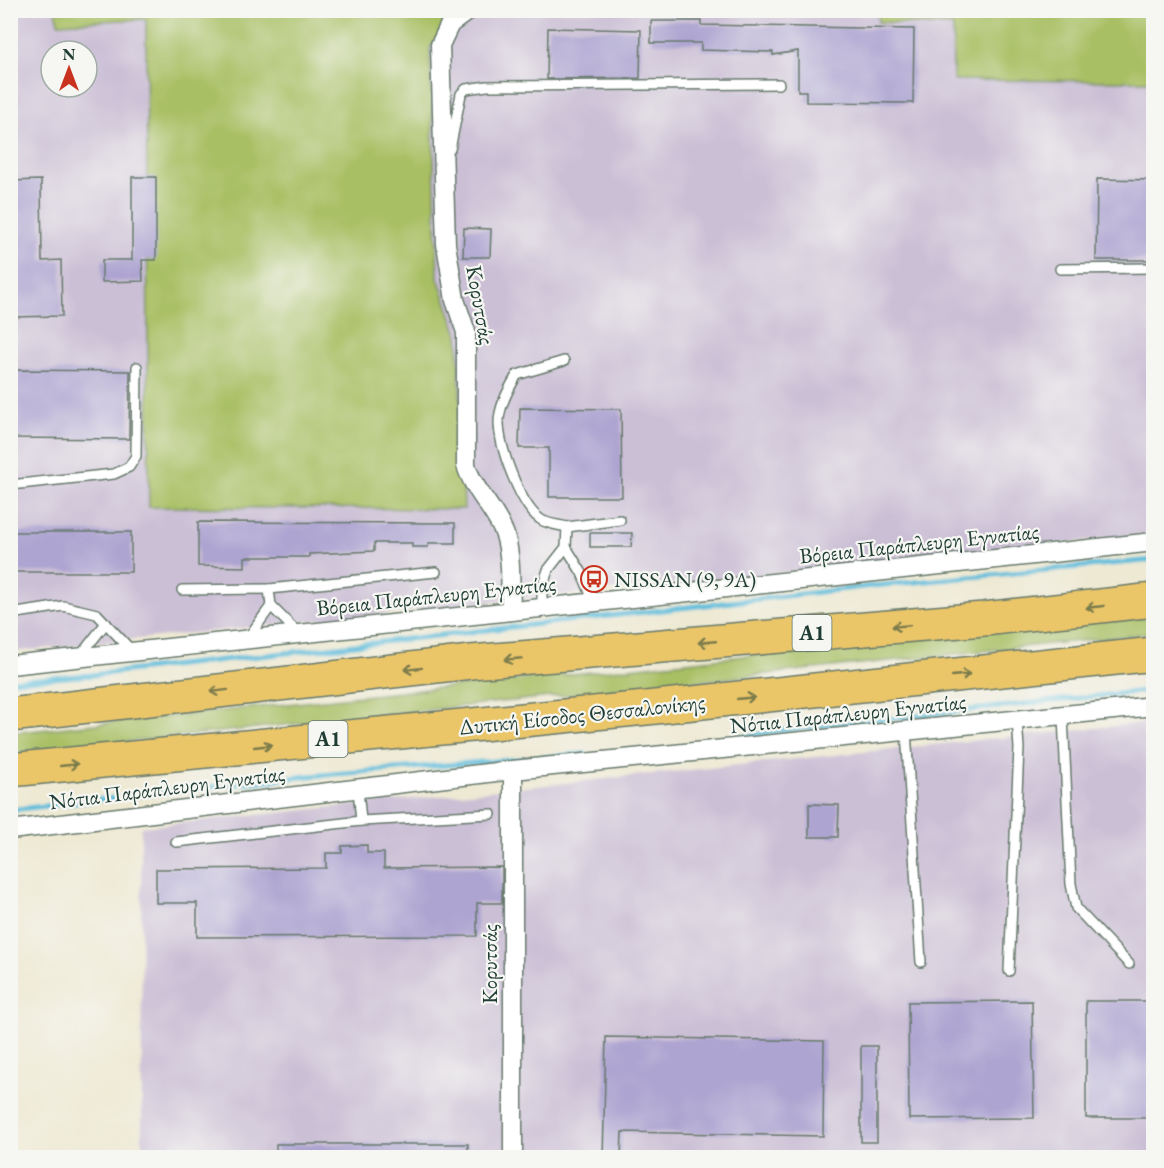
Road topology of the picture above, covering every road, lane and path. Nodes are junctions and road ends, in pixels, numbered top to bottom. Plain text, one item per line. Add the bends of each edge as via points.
1 (469, 10) edge
2 (779, 84) dead end
3 (445, 172) junction
4 (1154, 268) edge
5 (1060, 269) dead end
6 (564, 361) dead end
7 (136, 367) dead end
8 (10, 485) edge
9 (620, 520) dead end
10 (567, 527) junction
11 (1154, 542) edge
12 (566, 547) junction
13 (436, 573) dead end
14 (269, 589) junction
15 (182, 590) dead end
16 (1154, 600) edge
17 (594, 602) junction
18 (271, 606) junction
19 (542, 608) junction
20 (511, 611) junction
21 (10, 614) edge
22 (106, 623) junction
23 (299, 634) junction
24 (247, 640) junction
25 (133, 652) junction
26 (1154, 654) edge
27 (79, 658) junction
28 (10, 665) edge
29 (1154, 706) edge
30 (10, 715) edge
31 (1064, 716) junction
32 (1017, 720) junction
33 (906, 731) junction
34 (10, 770) edge
35 (513, 770) junction
36 (358, 789) junction
37 (490, 814) dead end
38 (361, 821) junction
39 (10, 830) edge
40 (176, 842) dead end
41 (921, 962) dead end
42 (1129, 964) dead end
43 (1009, 971) dead end
44 (513, 1158) edge

1 - 3 street, Κορυτσάς via 450,24 440,45
2 - 3 lane via 466,89 459,102
3 - 20 street, Κορυτσάς via 446,244 455,300 466,332 466,465 505,537
4 - 5 lane
6 - 10 lane via 517,375 506,392 499,421 503,450 528,507 542,521
7 - 8 lane via 136,456 129,467 114,474
9 - 10 lane
10 - 12 lane
11 - 17 street, Βόρεια Παράπλευρη Εγνατίας
12 - 17 lane
12 - 19 lane via 548,570 542,588
13 - 14 lane
14 - 15 lane
14 - 18 lane
16 -> 30 highway, Α1 via 984,619 471,662
17 - 19 street, Βόρεια Παράπλευρη Εγνατίας
18 - 23 lane
18 - 24 lane
19 - 20 street, Βόρεια Παράπλευρη Εγνατίας
20 - 23 street, Βόρεια Παράπλευρη Εγνατίας
21 - 22 lane via 63,606 97,614
22 - 25 lane
22 - 27 lane
23 - 24 street, Βόρεια Παράπλευρη Εγνατίας
24 - 25 street, Βόρεια Παράπλευρη Εγνατίας
25 - 27 street, Βόρεια Παράπλευρη Εγνατίας
34 -> 26 highway, Δυτική Είσοδος Θεσσαλονίκης / Α1 via 634,710
27 - 28 street, Βόρεια Παράπλευρη Εγνατίας
29 - 31 street, Νότια Παράπλευρη Εγνατίας
31 - 32 street, Νότια Παράπλευρη Εγνατίας
31 - 42 lane via 1071,884 1076,908
32 - 33 street, Νότια Παράπλευρη Εγνατίας
32 - 43 lane via 1020,748
33 - 35 street, Νότια Παράπλευρη Εγνατίας
33 - 41 lane
35 - 36 street, Νότια Παράπλευρη Εγνατίας
35 - 44 street, Κορυτσάς
36 - 38 lane
36 - 39 street, Νότια Παράπλευρη Εγνατίας
37 - 38 lane
38 - 40 lane

